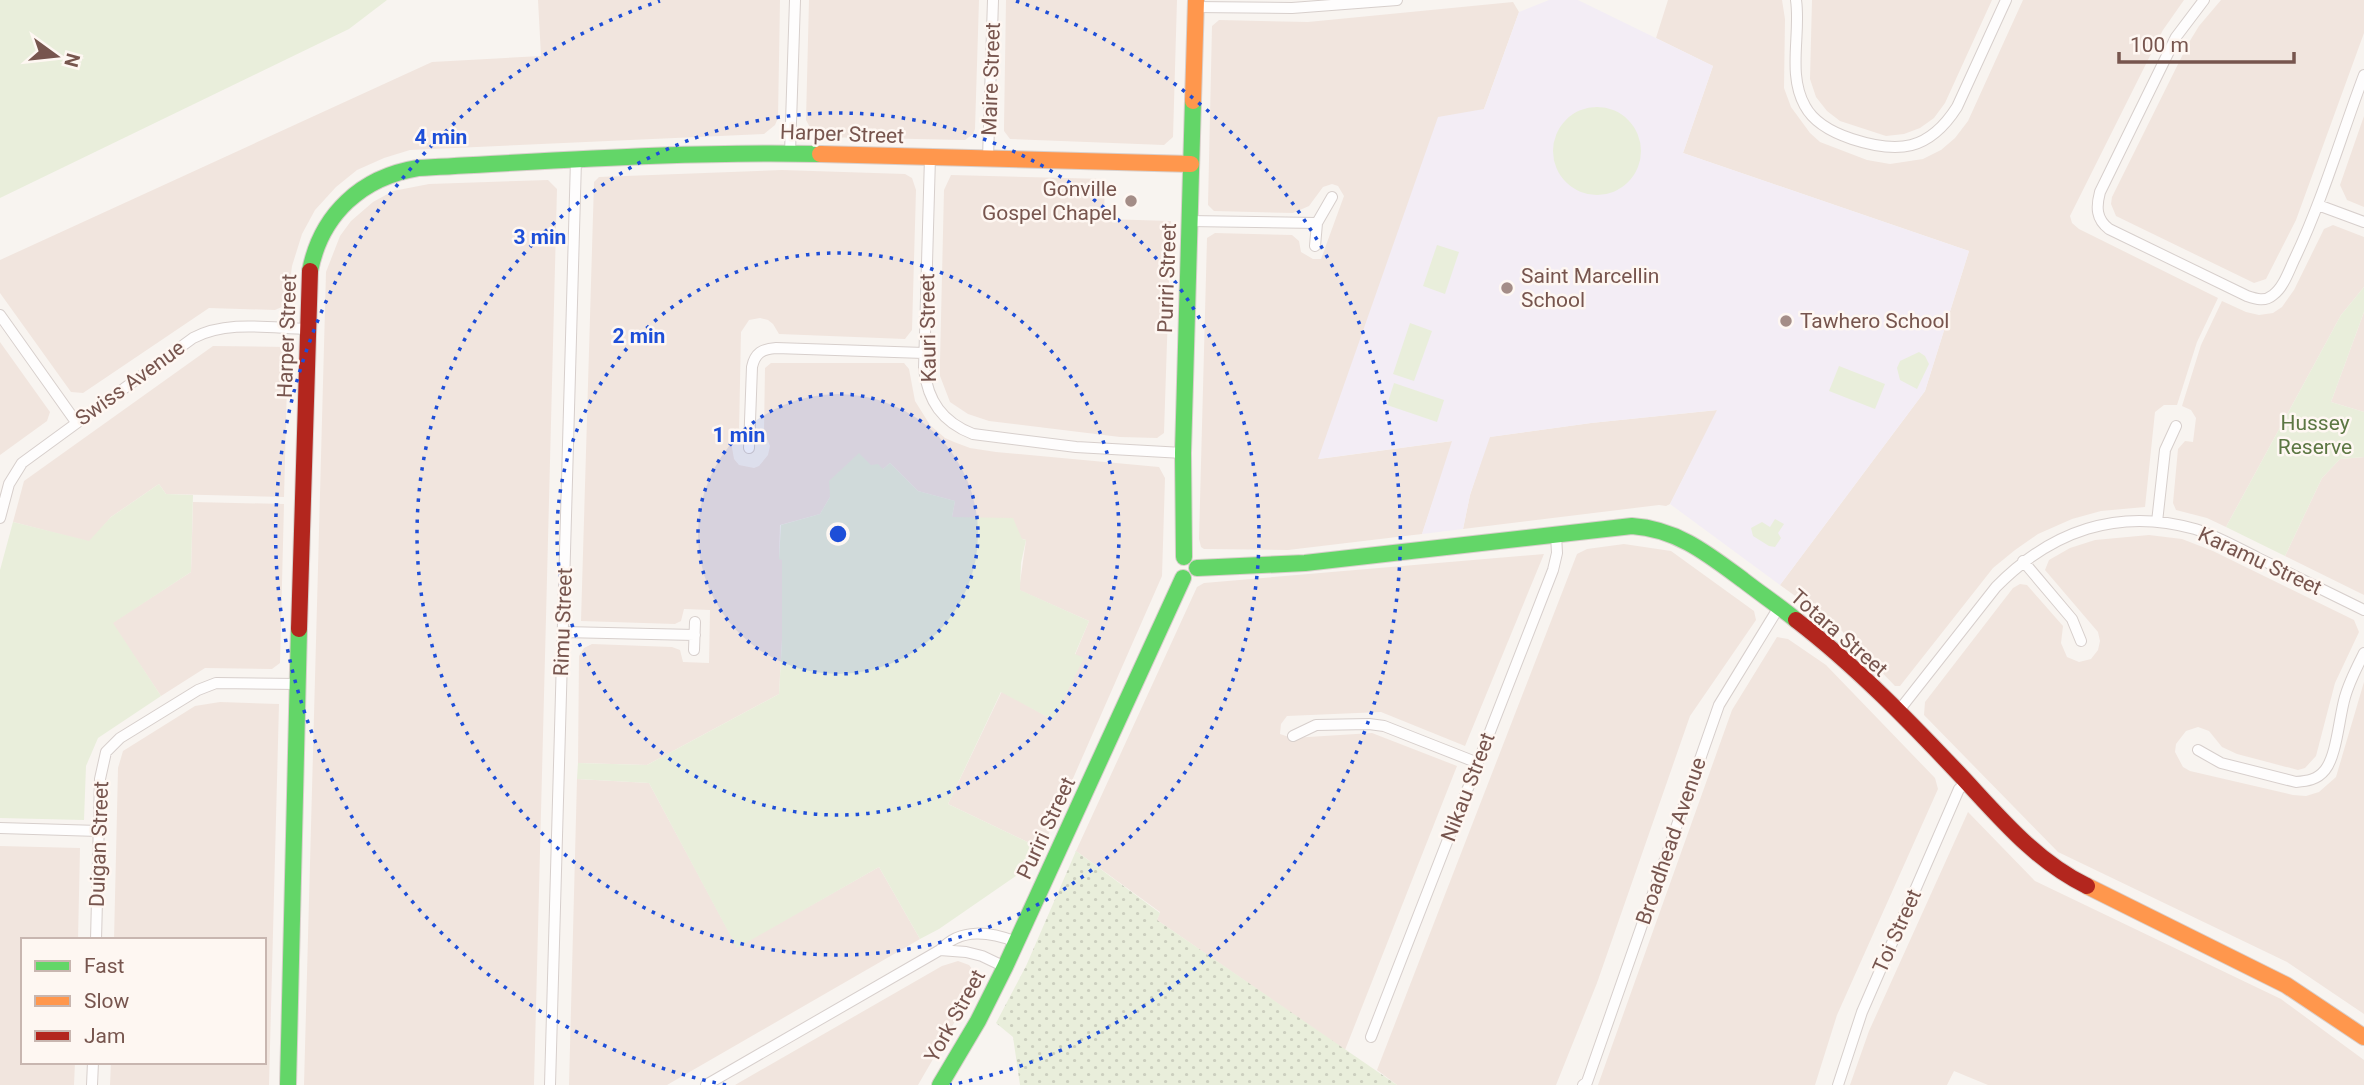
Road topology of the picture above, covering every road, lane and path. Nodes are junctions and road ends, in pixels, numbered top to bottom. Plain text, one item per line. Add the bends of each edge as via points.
1 (795, 0) edge
2 (993, 0) edge
3 (1398, 0) edge
4 (1796, 0) edge
5 (2006, 0) edge
6 (2204, 0) edge
7 (1196, 3) edge
8 (2364, 75) edge
9 (790, 153) junction
10 (930, 158) junction
11 (988, 158) junction
12 (576, 160) junction
13 (1191, 164) junction
14 (1332, 197) dead end
15 (2318, 205) junction
16 (1189, 221) junction
17 (2364, 222) edge
18 (1317, 223) junction
19 (1315, 246) dead end
20 (0, 315) edge
21 (306, 329) junction
22 (924, 353) junction
23 (76, 422) junction
24 (2176, 426) dead end
25 (749, 448) dead end
26 (1183, 453) junction
27 (0, 518) edge
28 (2157, 522) junction
29 (1556, 535) junction
30 (1184, 557) junction
31 (2023, 561) junction
32 (1197, 568) junction
33 (1183, 578) junction
34 (1779, 607) junction
35 (2364, 610) edge
36 (695, 622) dead end
37 (563, 632) junction
38 (695, 635) junction
39 (2081, 641) dead end
40 (694, 650) dead end
41 (2364, 653) edge
42 (298, 684) junction
43 (1897, 713) junction
44 (1293, 736) dead end
45 (2198, 750) dead end
46 (1478, 763) junction
47 (1966, 782) junction
48 (0, 828) edge
49 (99, 831) junction
50 (96, 938) edge
51 (1017, 942) junction
52 (940, 950) junction
53 (1005, 967) junction
54 (2364, 1037) edge
55 (1371, 1038) dead end
56 (93, 1064) edge
57 (92, 1085) edge
58 (288, 1085) edge
59 (550, 1085) edge
60 (706, 1085) edge
61 (940, 1085) edge
62 (1583, 1085) edge
63 (1838, 1085) edge

1 - 9 street
2 - 11 street, Maire Street
3 - 7 street via 1292,8
4 - 5 street via 1796,75 1804,105 1819,123 1837,134 1895,149 1916,145 1947,122
6 - 15 street via 2176,37 2100,192 2099,217 2109,229 2258,299 2273,296 2279,288
7 - 13 street, Puriri Street
8 - 15 street
9 - 10 street, Harper Street
9 - 12 street, Harper Street
10 - 11 street, Harper Street
10 - 22 street, Kauri Street
11 - 13 street, Harper Street
12 - 21 street, Harper Street via 400,171 371,183 342,205 321,234 310,265
12 - 37 street, Rimu Street
13 - 16 street, Puriri Street
14 - 18 street
15 - 17 street
16 - 18 street
16 - 26 street, Puriri Street
18 - 19 street
20 - 23 street
21 - 23 street, Swiss Avenue via 206,331
21 - 42 street, Harper Street
22 - 25 street via 762,350 753,359
22 - 26 street, Kauri Street via 930,398 947,421 966,431 1076,447
23 - 27 street, Swiss Avenue via 22,463 9,484
24 - 28 street via 2165,450
26 - 30 street, Puriri Street
28 - 31 street, Karamu Street via 2113,523 2074,533
28 - 35 street, Karamu Street via 2218,538
29 - 32 street, Totara Street via 1305,563
29 - 34 street, Totara Street via 1632,526 1665,529 1698,546
29 - 46 street, Nikau Street via 1553,570
30 - 32 street via 1193,559
30 - 33 street via 1176,567
31 - 39 street via 2072,620
31 - 43 street, Karamu Street via 1996,587
32 - 33 street via 1193,576
33 - 51 street, Puriri Street
34 - 43 street, Totara Street via 1840,656
34 - 62 street, Broadhead Avenue via 1719,705
36 - 38 street
37 - 38 street
37 - 59 street, Rimu Street
38 - 40 street
41 - 45 street via 2345,697 2331,757 2318,777 2296,782 2221,763
42 - 49 street, Duigan Street via 216,683 120,738 103,761
42 - 58 street, Harper Street
43 - 47 street, Totara Street
44 - 46 street via 1316,725 1384,726
46 - 55 street, Nikau Street
47 - 54 street, Totara Street via 2026,844 2065,876 2286,985
47 - 63 street, Toi Street via 1862,1012
48 - 49 street
49 - 50 street, Duigan Street
51 - 52 street via 992,934 965,934
51 - 53 street, Puriri Street
52 - 53 street via 982,956
52 - 60 street
53 - 61 street, York Street
56 - 57 street

